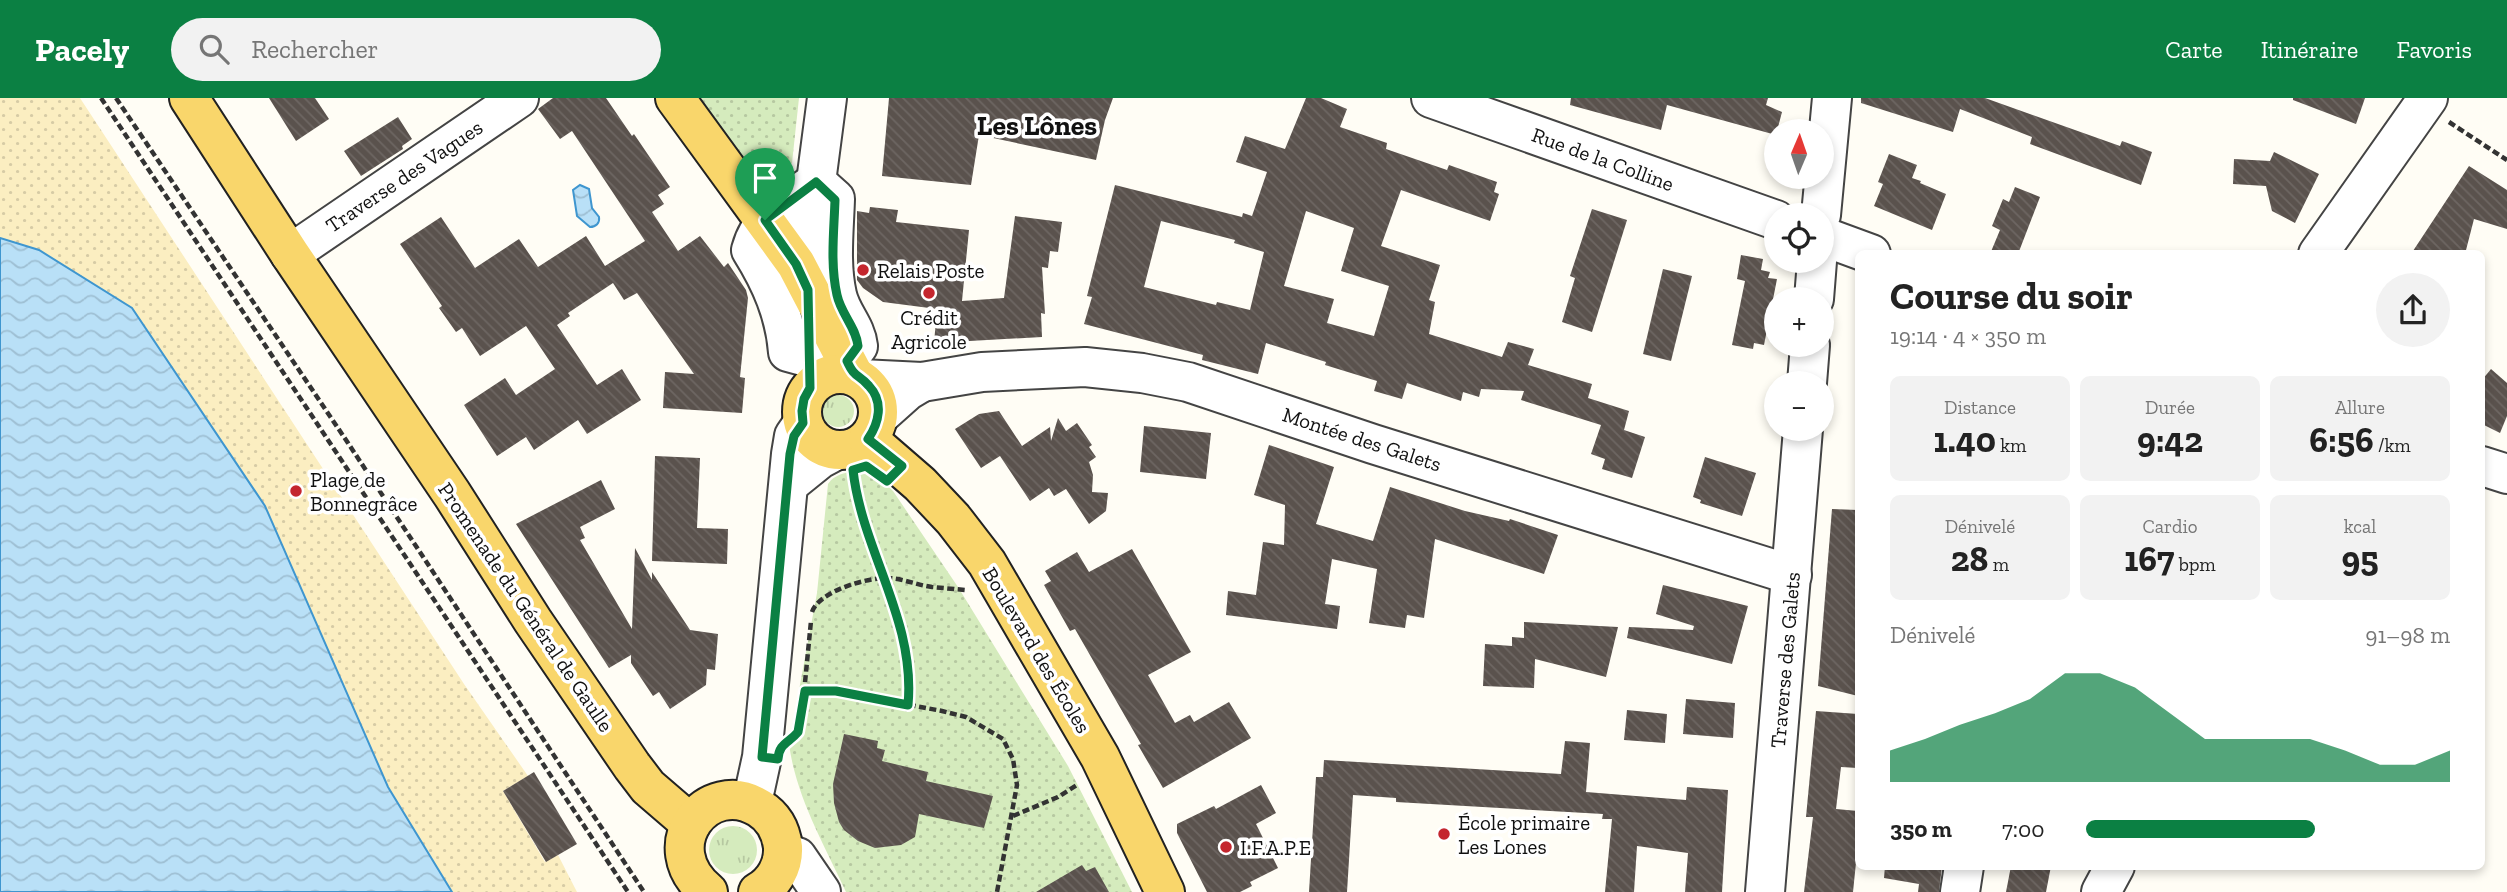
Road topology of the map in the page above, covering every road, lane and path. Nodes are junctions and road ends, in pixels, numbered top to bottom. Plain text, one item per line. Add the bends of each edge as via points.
1 (101, 98) edge
2 (116, 98) edge
3 (190, 98) edge
4 (519, 98) edge
5 (675, 98) edge
6 (827, 98) edge
7 (1431, 98) edge
8 (1832, 98) edge
9 (2426, 102) edge
10 (2507, 160) edge
11 (816, 182) junction
12 (1822, 203) edge
13 (1764, 216) edge
14 (765, 220) junction
15 (1834, 240) edge
16 (1860, 250) edge
17 (2321, 250) edge
18 (290, 254) junction
19 (802, 277) junction
20 (831, 381) junction
21 (922, 382) junction
22 (1802, 441) edge
23 (859, 444) junction
24 (2485, 467) edge
25 (2507, 474) edge
26 (789, 484) junction
27 (1792, 575) junction
28 (885, 578) junction
29 (970, 591) dead end
30 (805, 691) junction
31 (908, 705) junction
32 (801, 712) dead end
33 (1082, 783) dead end
34 (752, 803) junction
35 (1012, 816) junction
36 (691, 824) junction
37 (783, 853) junction
38 (1963, 870) edge
39 (2113, 870) edge
40 (628, 892) edge
41 (644, 892) edge
42 (708, 892) edge
43 (758, 892) edge
44 (821, 892) edge
45 (997, 892) edge
46 (1165, 892) edge
47 (1765, 892) edge
48 (1960, 892) edge
49 (2101, 892) edge

1 - 40 path
2 - 41 path
3 - 18 main road, Promenade du Général de Gaulle
4 - 18 street, Traverse des Vagues
5 - 14 main road
6 - 11 street
7 - 13 street, Rue de la Colline
8 - 12 street
9 - 10 path
9 - 17 street
11 - 14 street
11 - 19 street
11 - 20 street via 835,200 833,273 837,298 858,346
14 - 19 main road
14 - 20 street via 751,250 780,305 788,352
15 - 16 street
18 - 36 main road, Promenade du Général de Gaulle via 632,765 648,787
19 - 20 main road
20 - 21 street, Montée des Galets
20 - 23 main road via 875,395
20 - 23 main road, Boulevard des Écoles via 808,433 816,442
20 - 26 street via 794,436
21 - 23 street, Montée des Galets via 906,391
21 - 27 street, Montée des Galets via 982,372 1085,367 1188,382
22 - 27 street, Traverse des Galets
23 - 26 street, Montée des Galets via 820,459
23 - 28 path via 856,496
23 - 46 main road, Boulevard des Écoles via 902,466 953,519 987,564 1100,757
24 - 25 street
26 - 34 street via 762,757
27 - 47 street, Traverse des Galets
28 - 29 path
28 - 30 path via 832,592 812,609
28 - 31 path via 903,632
30 - 31 path via 836,691
30 - 32 path
31 - 35 path via 966,717 1003,739 1013,759 1017,785
33 - 35 path
34 - 36 main road via 738,800 711,805
34 - 37 main road via 776,823
35 - 45 path
36 - 42 main road via 685,838 687,868
37 - 43 main road via 774,878
37 - 44 street via 797,857
38 - 48 street
39 - 49 street

